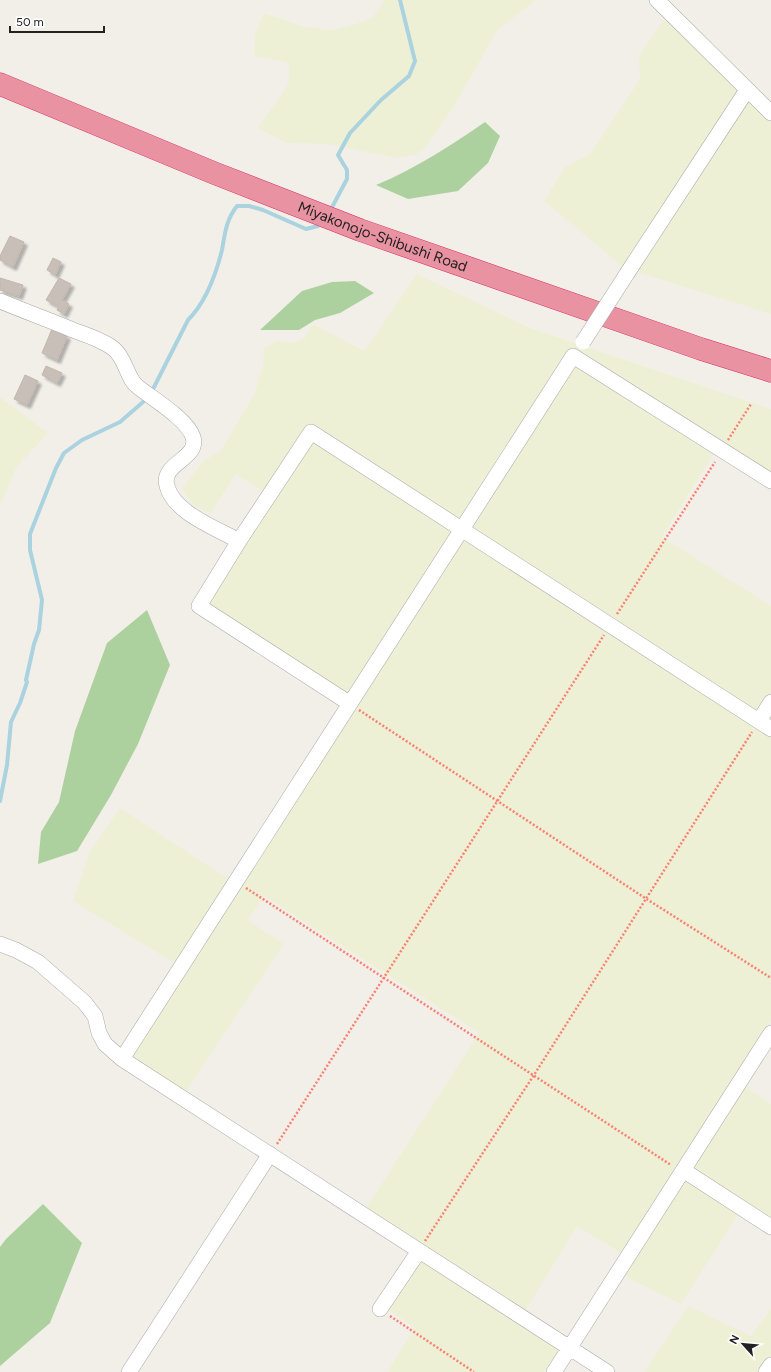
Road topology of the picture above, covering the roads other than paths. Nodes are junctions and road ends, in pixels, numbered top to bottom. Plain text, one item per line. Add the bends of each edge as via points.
1 (657, 0) edge
2 (0, 84) edge
3 (747, 90) junction
4 (771, 113) edge
5 (0, 301) edge
6 (573, 356) junction
7 (771, 371) edge
8 (771, 481) edge
9 (461, 529) junction
10 (239, 541) junction
11 (771, 702) edge
12 (349, 703) junction
13 (765, 725) edge
14 (0, 944) edge
15 (771, 1033) edge
16 (122, 1059) junction
17 (270, 1154) junction
18 (683, 1171) junction
19 (771, 1227) edge
20 (418, 1251) junction
21 (380, 1309) road end
22 (569, 1348) junction
23 (771, 1365) edge
24 (129, 1372) edge
25 (554, 1372) edge
26 (607, 1372) edge
27 (766, 1372) edge

1 - 3 street
2 - 7 highway, Miyakonojo-Shibushi Road via 214,173 360,230 686,344
3 - 4 street
3 - 6 street, bridge
5 - 10 street via 97,339 114,349 134,384 184,424 193,436 195,444 192,451 173,466 168,474 166,484 171,498 184,510
6 - 8 street
6 - 9 street
9 - 10 street via 311,432
9 - 12 street
9 - 13 street
10 - 12 street via 199,606
11 - 13 street
12 - 16 street
14 - 16 street via 38,962 84,1002 95,1016 105,1044
15 - 18 street
16 - 17 street
17 - 20 street
17 - 24 street
18 - 19 street
18 - 22 street
20 - 21 street
20 - 22 street
22 - 25 street
22 - 26 street
23 - 27 street

